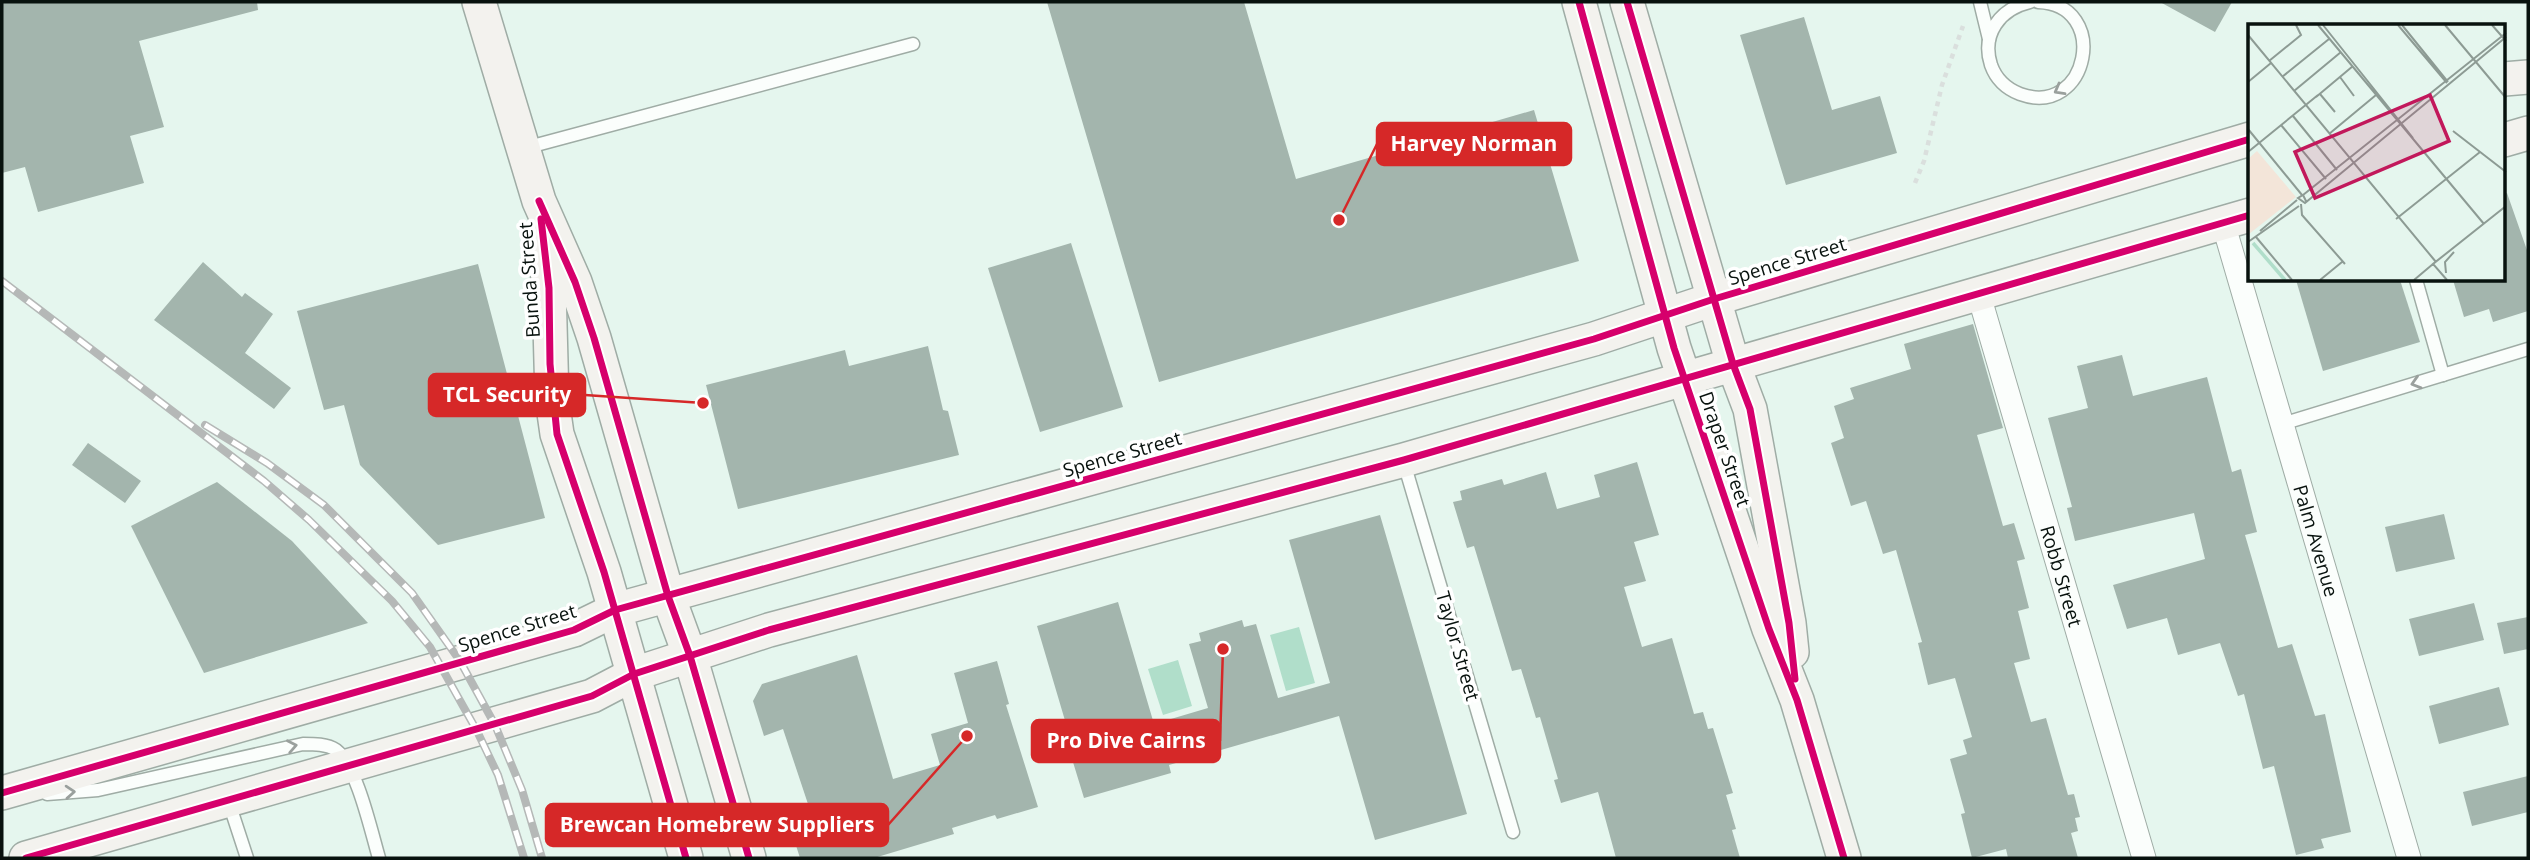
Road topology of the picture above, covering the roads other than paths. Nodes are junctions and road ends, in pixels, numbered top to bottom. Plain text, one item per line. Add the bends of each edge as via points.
1 (479, 2) edge
2 (1579, 2) edge
3 (1627, 2) edge
4 (1980, 2) edge
5 (2030, 2) edge
6 (2038, 2) edge
7 (1989, 39) junction
8 (913, 44) dead end
9 (2528, 77) edge
10 (2506, 79) edge
11 (2248, 140) edge
12 (523, 148) junction
13 (539, 201) junction
14 (2236, 219) edge
15 (2248, 272) edge
16 (2250, 282) edge
17 (2417, 282) edge
18 (1978, 292) junction
19 (1714, 299) junction
20 (1665, 316) junction
21 (2528, 349) edge
22 (1733, 364) junction
23 (2442, 375) junction
24 (1685, 378) junction
25 (2282, 424) junction
26 (1404, 460) junction
27 (668, 596) junction
28 (615, 610) junction
29 (690, 656) junction
30 (634, 674) junction
31 (1797, 699) junction
32 (349, 764) junction
33 (2, 795) edge
34 (228, 799) junction
35 (1513, 832) dead end
36 (26, 858) edge
37 (247, 858) edge
38 (379, 858) edge
39 (686, 858) edge
40 (749, 858) edge
41 (1844, 858) edge
42 (2144, 858) edge
43 (2409, 858) edge

1 - 12 street, Bunda Street
2 - 20 street, Draper Street
3 - 19 street, Draper Street
4 - 7 lane
5 - 7 lane via 2004,13
6 -> 7 lane via 2060,8 2082,33 2085,50 2074,81 2045,97 2012,91 1992,69
8 - 12 lane
9 - 10 street
11 - 19 street, Spence Street
12 - 13 street, Bunda Street
13 - 27 street, Bunda Street via 594,338
13 - 28 street, Bunda Street via 557,435
14 - 15 street, Palm Avenue
14 - 18 street
16 - 25 street, Palm Avenue
17 - 23 lane
18 - 22 street
18 - 42 street, Robb Street
19 - 20 street, Spence Street
19 - 22 street, Draper Street
20 - 24 street, Draper Street
20 - 27 street, Spence Street
21 - 23 lane
22 - 24 street
22 - 31 street, Draper Street via 1750,409 1789,623
23 -> 25 lane
24 - 26 street
24 - 31 street, Draper Street
25 - 43 street, Palm Avenue
26 - 29 street via 769,630
26 - 35 lane, Taylor Street
27 - 28 street, Spence Street
27 - 29 street, Bunda Street
28 - 30 street, Bunda Street
28 - 33 street, Spence Street via 574,630
29 - 30 street
29 - 40 street, Bunda Street
30 - 32 street via 592,696
30 - 39 street, Bunda Street
31 - 41 street, Draper Street
33 -> 32 lane via 98,790 303,744 335,749
32 - 34 street
32 - 38 lane
34 - 36 street
34 - 37 lane

